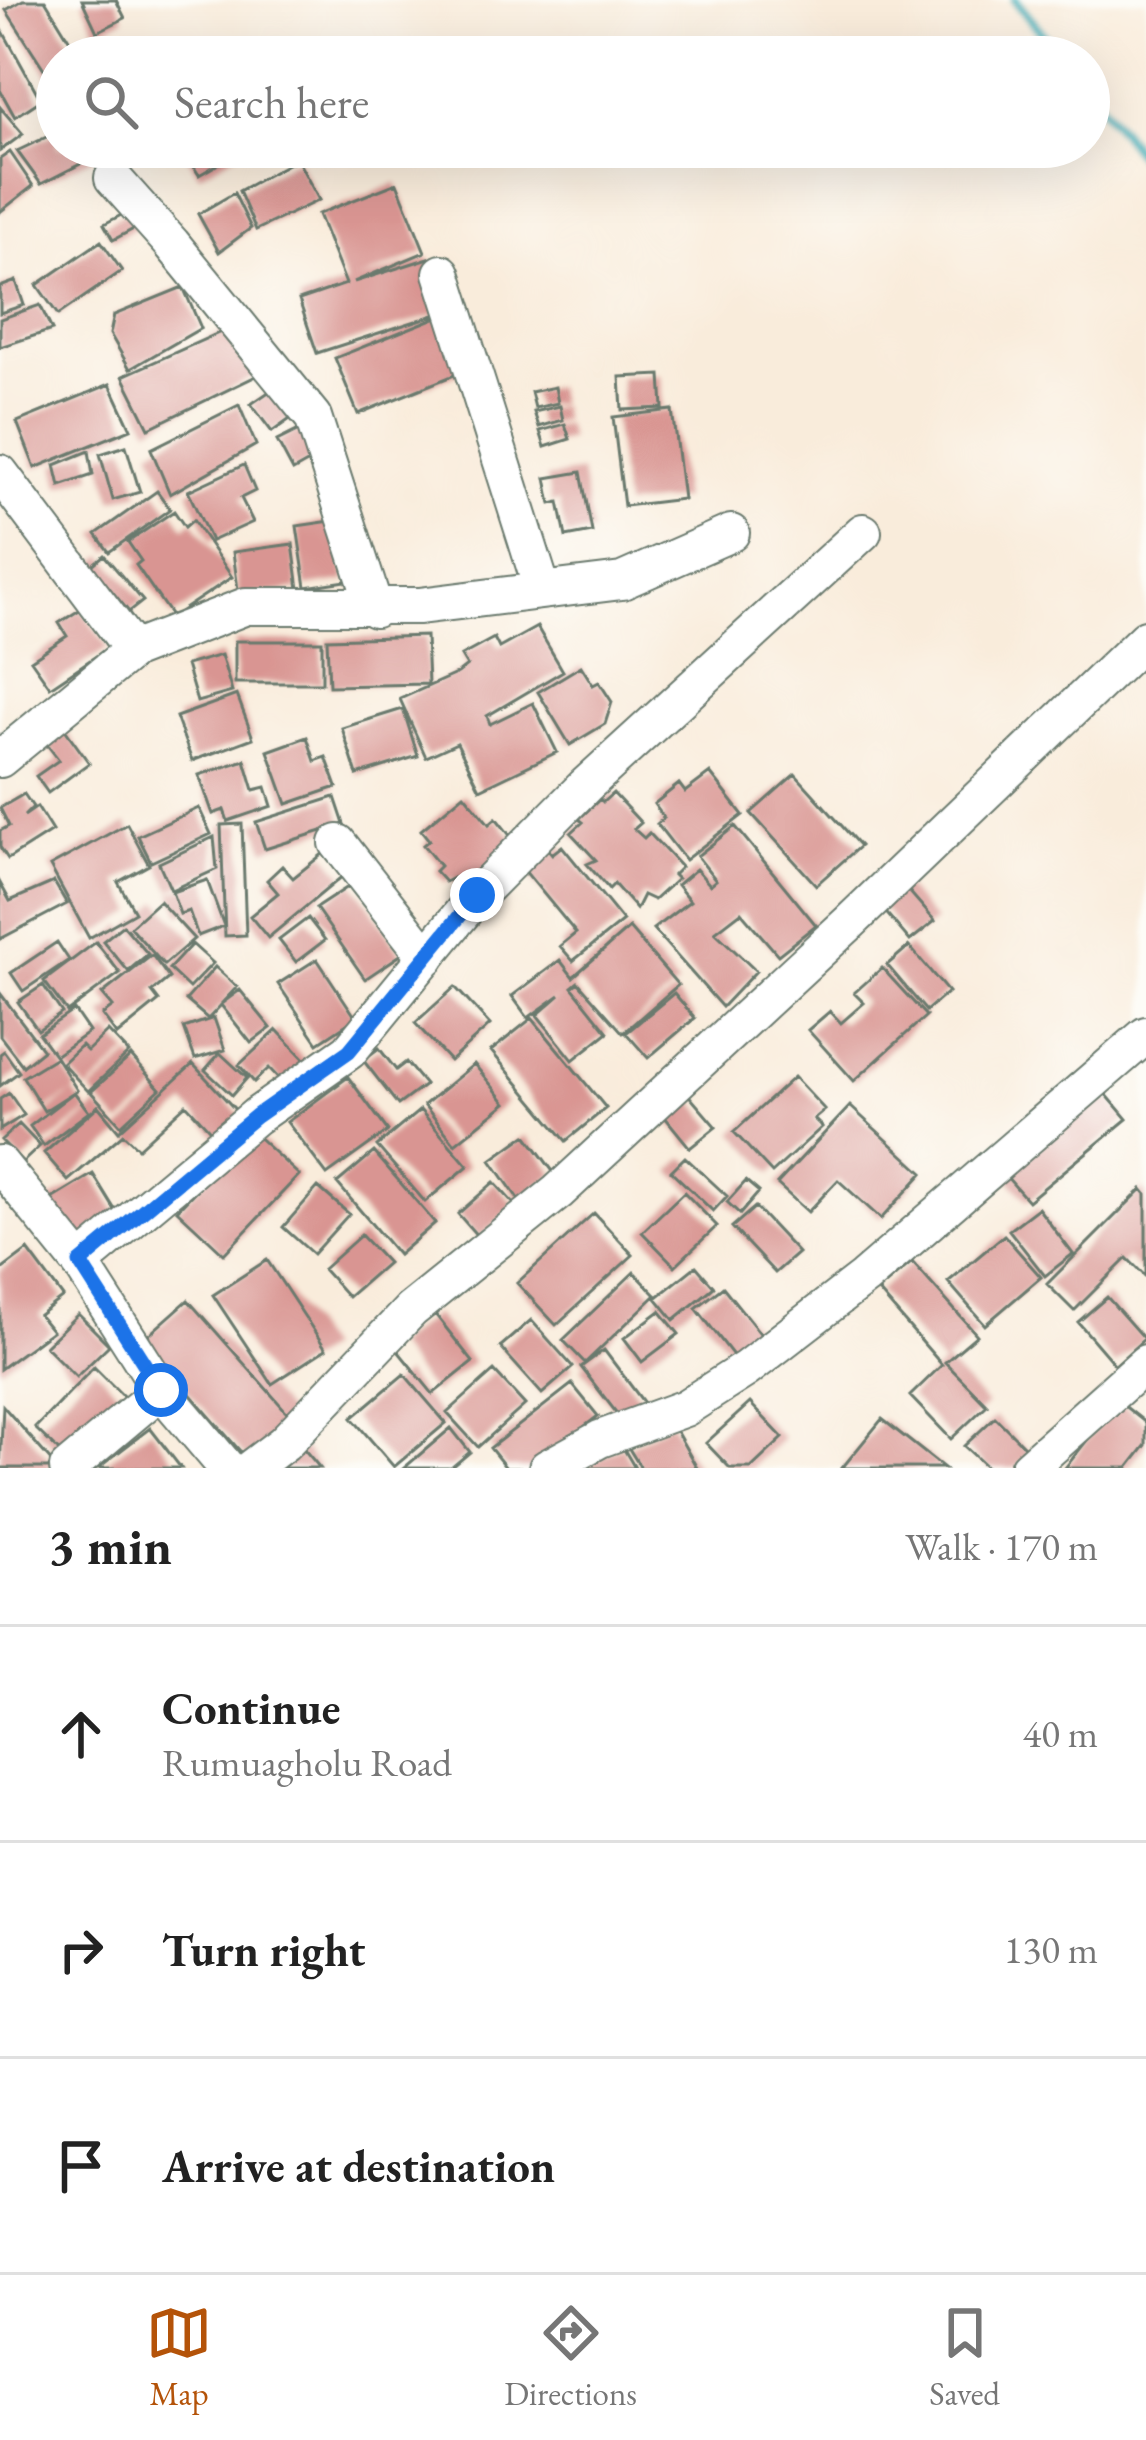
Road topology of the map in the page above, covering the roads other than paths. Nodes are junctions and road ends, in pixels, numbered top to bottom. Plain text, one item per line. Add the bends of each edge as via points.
1 (113, 178) dead end
2 (442, 273) dead end
3 (0, 473) edge
4 (731, 532) dead end
5 (862, 532) dead end
6 (542, 589) junction
7 (375, 609) junction
8 (1146, 638) edge
9 (133, 650) junction
10 (0, 759) edge
11 (338, 843) dead end
12 (428, 957) junction
13 (1146, 1035) edge
14 (4, 1180) edge
15 (80, 1263) junction
16 (1146, 1363) edge
17 (161, 1390) junction
18 (68, 1468) edge
19 (227, 1468) edge
20 (251, 1468) edge
21 (547, 1468) edge
22 (1028, 1468) edge

1 - 7 street via 313,418
2 - 6 street
3 - 9 street
4 - 6 street via 622,581
5 - 12 street via 585,786
6 - 7 street
7 - 9 street via 245,606
8 - 20 street via 558,1192 411,1310
9 - 10 street
11 - 12 street
12 - 15 street via 349,1051 256,1116
13 - 21 street via 746,1369 685,1408
14 - 15 street
15 - 17 street
16 - 22 street
17 - 18 street
17 - 19 street

